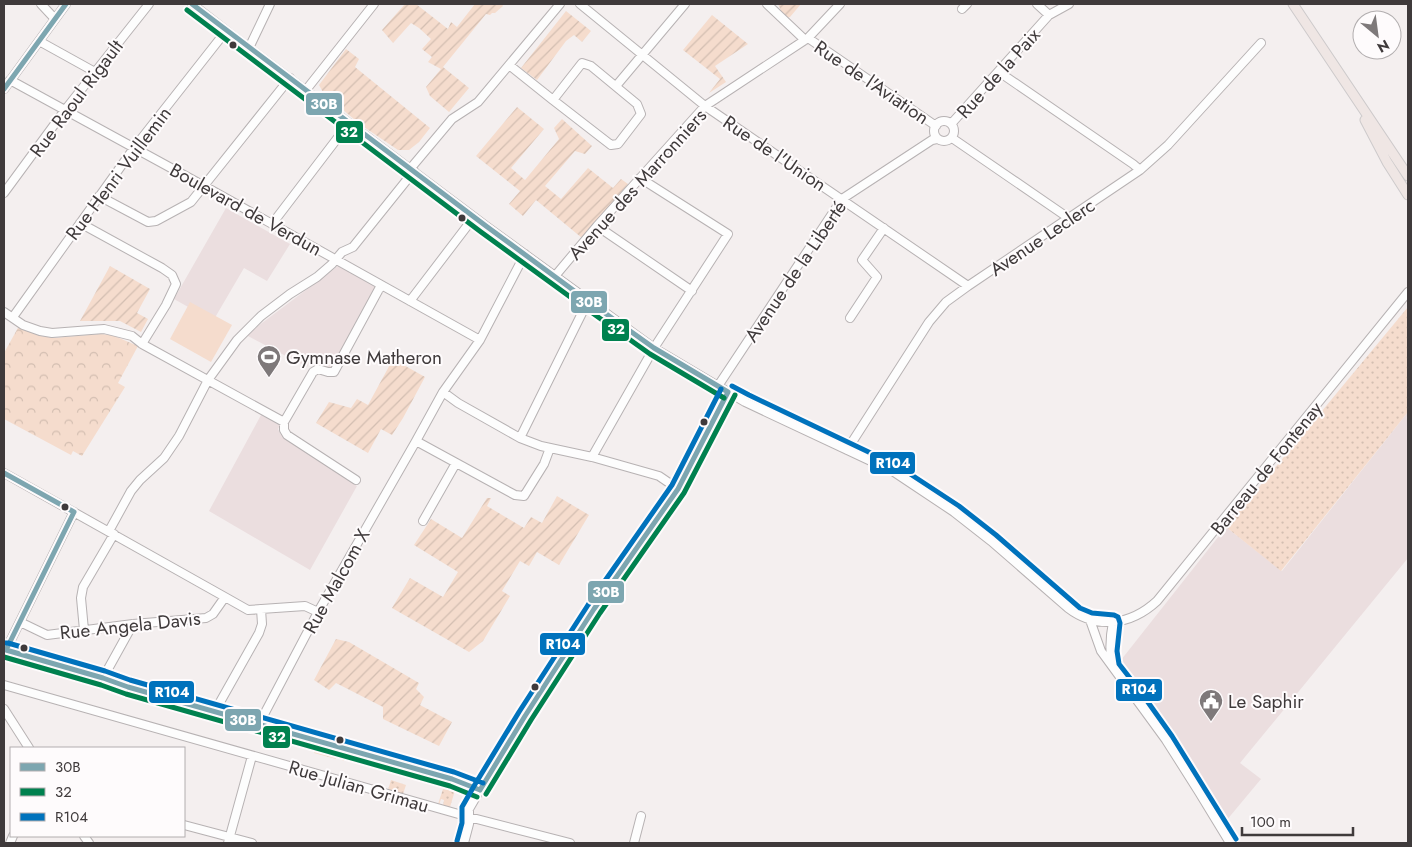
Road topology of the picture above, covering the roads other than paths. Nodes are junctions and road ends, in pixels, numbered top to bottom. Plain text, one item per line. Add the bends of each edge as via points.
1 (41, 4) edge
2 (66, 4) edge
3 (149, 4) edge
4 (192, 4) edge
5 (270, 4) edge
6 (374, 4) edge
7 (560, 4) edge
8 (580, 4) edge
9 (685, 4) edge
10 (767, 4) edge
11 (840, 4) edge
12 (1037, 4) edge
13 (1069, 4) edge
14 (1293, 4) edge
15 (1049, 15) junction
16 (55, 18) junction
17 (226, 30) junction
18 (806, 39) junction
19 (39, 41) junction
20 (1261, 42) dead end
21 (249, 48) junction
22 (642, 56) junction
23 (509, 65) junction
24 (1336, 70) junction
25 (95, 72) junction
26 (999, 72) junction
27 (290, 78) junction
28 (10, 80) junction
29 (616, 86) junction
30 (4, 89) edge
31 (306, 90) junction
32 (553, 100) junction
33 (705, 106) junction
34 (65, 110) junction
35 (350, 124) junction
36 (951, 124) junction
37 (936, 126) junction
38 (952, 138) junction
39 (937, 139) junction
40 (134, 148) junction
41 (412, 170) junction
42 (1140, 170) junction
43 (1408, 176) edge
44 (640, 178) junction
45 (204, 186) junction
46 (4, 193) edge
47 (1408, 195) edge
48 (99, 196) junction
49 (842, 199) junction
50 (474, 217) junction
51 (1070, 219) junction
52 (80, 223) junction
53 (272, 224) junction
54 (597, 226) junction
55 (884, 228) junction
56 (524, 254) junction
57 (336, 259) junction
58 (555, 276) junction
59 (383, 286) junction
60 (968, 286) junction
61 (692, 291) junction
62 (1407, 292) edge
63 (410, 301) junction
64 (588, 301) junction
65 (4, 312) edge
66 (13, 317) junction
67 (850, 318) dead end
68 (480, 340) junction
69 (142, 344) junction
70 (654, 348) junction
71 (208, 380) junction
72 (718, 386) junction
73 (443, 392) junction
74 (728, 392) junction
75 (284, 422) junction
76 (520, 438) junction
77 (416, 441) junction
78 (550, 448) junction
79 (847, 450) junction
80 (592, 457) junction
81 (456, 463) junction
82 (4, 473) edge
83 (356, 480) dead end
84 (678, 489) junction
85 (74, 512) junction
86 (423, 522) dead end
87 (112, 532) junction
88 (225, 597) junction
89 (262, 609) junction
90 (318, 612) junction
91 (1090, 620) junction
92 (20, 622) junction
93 (1113, 622) junction
94 (133, 624) junction
95 (84, 630) junction
96 (5, 652) edge
97 (1112, 667) junction
98 (103, 678) junction
99 (4, 686) edge
100 (4, 709) edge
101 (215, 711) junction
102 (259, 724) junction
103 (27, 747) edge
104 (252, 756) junction
105 (480, 790) junction
106 (640, 816) dead end
107 (469, 817) junction
108 (185, 825) edge
109 (229, 840) edge
110 (252, 843) edge
111 (464, 843) edge
112 (570, 843) edge
113 (634, 843) edge
114 (1230, 843) edge

1 - 16 street
2 - 16 street
3 - 25 street, Rue Raoul Rigault
4 - 17 street
5 - 21 street
6 - 31 street
7 - 23 street
8 - 22 street, Rue de l'Union
9 - 22 street
10 - 18 street, Rue de l'Aviation
11 - 18 street, Avenue des Marronniers
12 - 15 street
13 - 15 street, Rue de la Paix
14 - 24 main road
15 - 26 street, Rue de la Paix
16 - 19 street
17 - 21 street
17 - 40 street, Rue Henri Vuillemin
18 - 33 street, Avenue des Marronniers
18 - 37 street, Rue de l'Aviation
19 - 25 street
19 - 28 street
20 - 42 street, Avenue Leclerc via 1168,145
21 - 27 street
22 - 29 street
22 - 33 street, Rue de l'Union
23 - 32 street
23 - 41 street via 478,102 446,125
24 - 43 main road
24 - 47 main road
25 - 34 street, Rue Raoul Rigault
26 - 36 street, Rue de la Paix
26 - 42 street
27 - 31 street
27 - 45 street
28 - 30 street
28 - 34 street, Boulevard de Verdun
29 - 32 street via 591,66 582,63
29 - 32 street via 636,104 641,114 618,144 611,145
31 - 35 street
33 - 44 street, Avenue des Marronniers
33 - 49 street, Rue de l'Union
34 - 40 street, Boulevard de Verdun
34 - 46 street, Rue Raoul Rigault
35 - 41 street
35 - 53 street
36 - 37 street via 945,122
36 - 38 street via 954,130
37 - 39 street via 934,134
38 - 39 street via 943,142
38 - 51 street
39 - 49 street, Avenue de la Liberté
40 - 45 street, Boulevard de Verdun
40 - 48 street, Rue Henri Vuillemin
41 - 50 street
41 - 57 street via 353,248 342,252
42 - 51 street, Avenue Leclerc
44 - 54 street, Avenue des Marronniers
44 - 61 street via 728,234
45 - 48 street via 191,202 148,222
45 - 53 street, Boulevard de Verdun
48 - 52 street, Rue Henri Vuillemin
49 - 55 street, Rue de l'Union
49 - 72 street, Avenue de la Liberté
50 - 56 street
50 - 63 street
51 - 60 street, Avenue Leclerc
52 - 66 street, Rue Henri Vuillemin
52 - 69 street via 172,275 176,284
53 - 57 street, Boulevard de Verdun
54 - 58 street, Avenue des Marronniers
54 - 61 street
55 - 60 street, Rue de l'Union
55 - 67 street via 862,260 877,277
56 - 58 street
56 - 68 street, Rue Malcom X
57 - 59 street, Boulevard de Verdun
57 - 71 street via 317,277 261,316 237,340
58 - 64 street
59 - 63 street, Boulevard de Verdun
59 - 75 street via 334,372 313,372
60 - 79 street, Avenue Leclerc via 946,302 929,322
61 - 70 street
62 - 93 street, Barreau de Fontenay via 1167,590 1149,609
63 - 68 street, Boulevard de Verdun
64 - 70 street
64 - 76 street
65 - 66 street
66 - 69 street via 40,331 104,330 132,336
68 - 73 street, Rue Malcom X
69 - 71 street
70 - 72 street
70 - 80 street
71 - 75 street
71 - 87 street via 164,458 131,491
72 - 74 street
73 - 76 street
73 - 77 street, Rue Malcom X
74 - 79 street
74 - 84 street
75 - 83 street via 287,435
76 - 78 street
77 - 81 street
77 - 90 street, Rue Malcom X
78 - 80 street
78 - 81 street via 524,496 515,495
79 - 91 street via 894,472 954,512 1068,608
80 - 84 street via 659,476
81 - 86 street
82 - 85 street
84 - 105 street via 594,609
85 - 87 street
85 - 92 street
87 - 88 street
87 - 95 street via 83,587
88 - 89 street, Rue Angela Davis via 248,610
88 - 94 street, Rue Angela Davis via 213,614 206,618
89 - 90 street, Rue Angela Davis via 305,606
89 - 101 street via 259,633
90 - 102 street, Rue Malcom X
91 - 93 street
91 - 97 street via 1101,651
92 - 95 street, Rue Angela Davis via 47,634
92 - 96 street
93 - 97 street via 1109,651
94 - 95 street, Rue Angela Davis
94 - 98 street
96 - 98 street
97 - 114 street via 1166,740
98 - 101 street
99 - 104 street, Rue Julian Grimau
100 - 103 street
101 - 102 street
102 - 105 street
104 - 107 street, Rue Julian Grimau
104 - 109 street
105 - 107 street via 469,809
106 - 113 street
107 - 111 street
107 - 112 street, Rue Julian Grimau
108 - 109 street
109 - 110 street

